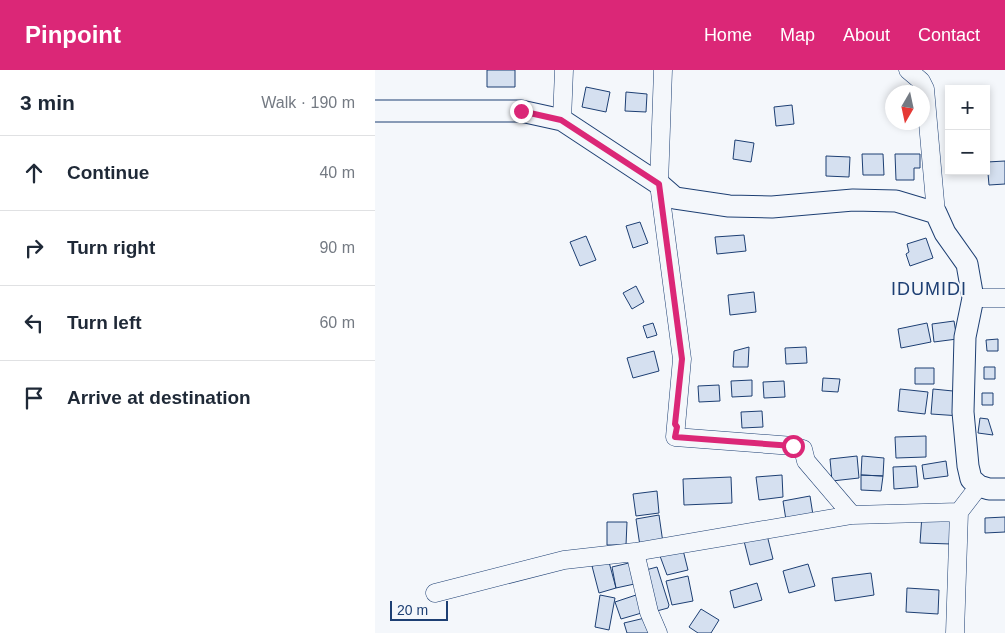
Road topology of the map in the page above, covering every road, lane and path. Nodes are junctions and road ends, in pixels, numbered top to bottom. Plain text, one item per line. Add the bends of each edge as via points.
1 (564, 70) edge
2 (663, 70) edge
3 (908, 70) edge
4 (375, 111) edge
5 (561, 120) junction
6 (659, 184) junction
7 (937, 213) junction
8 (973, 298) junction
9 (1005, 298) edge
10 (979, 486) junction
11 (1005, 489) edge
12 (959, 512) junction
13 (853, 516) junction
14 (635, 552) junction
15 (435, 592) dead end
16 (658, 633) edge
17 (955, 633) edge

1 - 5 street
2 - 6 street
3 - 7 street via 925,89
4 - 5 street via 521,111
5 - 6 street
6 - 7 street via 675,198 729,206 772,208 853,200 896,201
6 - 13 street via 682,359 675,437 803,449 806,461
7 - 8 street via 945,233 967,264
8 - 9 street
8 - 10 street via 965,336 963,412 968,466 971,479
10 - 11 street
10 - 12 street
12 - 13 street
12 - 17 street
13 - 14 street
14 - 15 street via 564,560
14 - 16 street via 649,612

